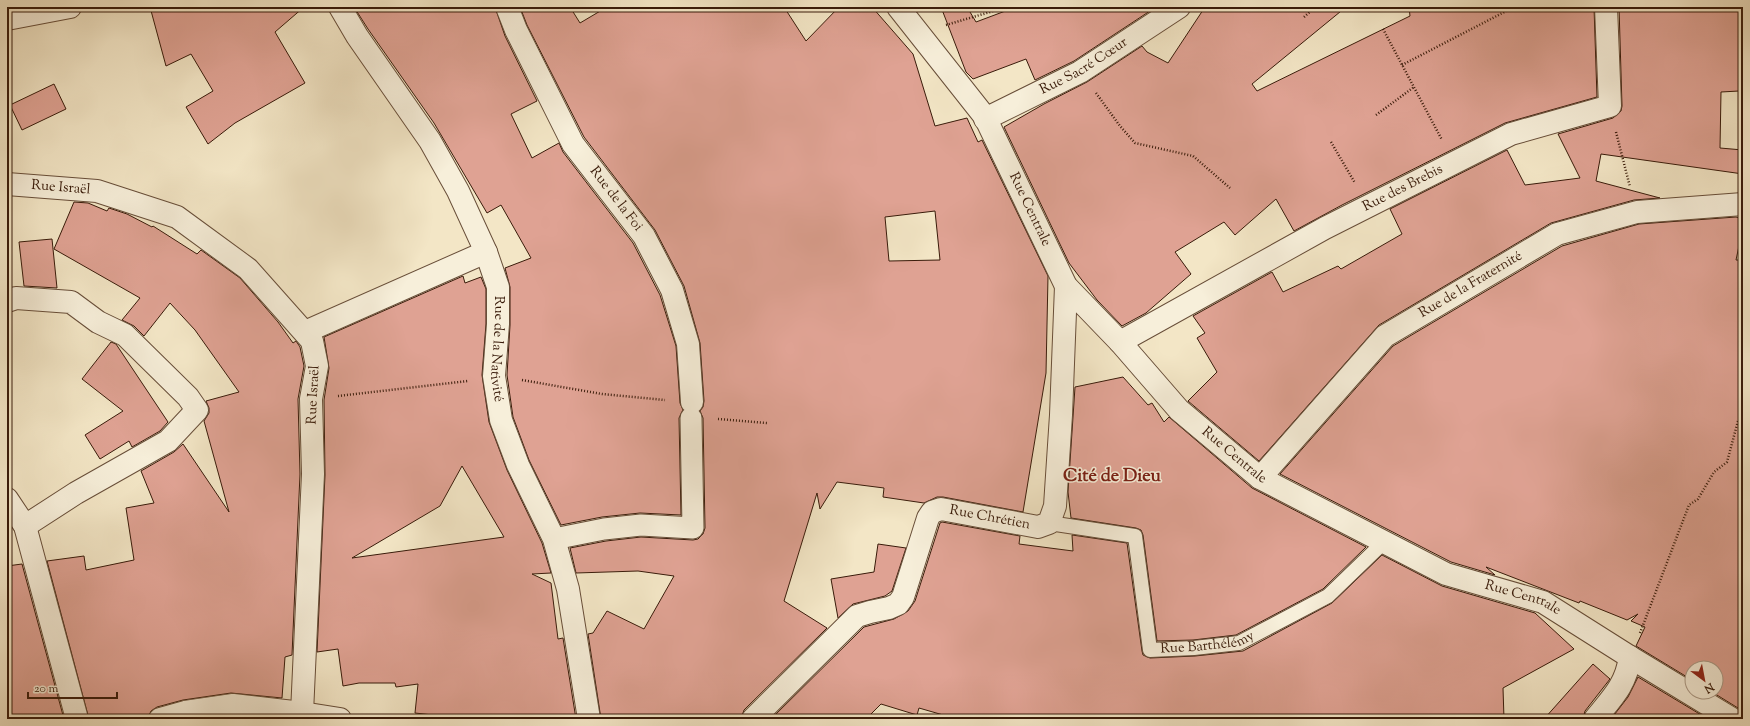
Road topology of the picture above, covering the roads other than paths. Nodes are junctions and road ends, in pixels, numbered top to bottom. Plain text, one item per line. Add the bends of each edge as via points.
1 (70, 7) edge
2 (340, 7) edge
3 (507, 7) edge
4 (898, 7) edge
5 (1179, 7) edge
6 (1606, 7) edge
7 (7, 19) edge
8 (985, 119) junction
9 (7, 184) edge
10 (1743, 204) edge
11 (486, 252) junction
12 (1066, 286) junction
13 (7, 301) edge
14 (305, 332) junction
15 (1120, 342) junction
16 (692, 410) joint
17 (1260, 478) junction
18 (7, 499) edge
19 (1049, 523) junction
20 (25, 526) junction
21 (554, 539) junction
22 (1385, 541) junction
23 (1630, 657) junction
24 (302, 713) junction
25 (77, 719) edge
26 (160, 719) edge
27 (340, 719) edge
28 (589, 719) edge
29 (753, 719) edge
30 (1595, 719) edge
31 (1732, 719) edge

1 - 7 street
2 - 11 street, Rue de la Nativité via 357,36 430,141 458,191
3 - 16 street, Rue de la Foi via 573,144 644,236 672,290 688,344
4 - 8 street, Rue Centrale
5 - 8 street, Rue Sacré Cœur via 1080,72
6 - 15 street, Rue des Brebis via 1610,106 1511,134 1325,228
8 - 12 street, Rue Centrale
9 - 14 street, Rue Israël via 97,191 176,217 248,269
10 - 17 street, Rue de la Fraternité via 1637,212 1557,234 1385,336
11 - 14 street
11 - 21 street, Rue de la Nativité via 498,287 494,376 501,420 518,465
12 - 15 street, Rue Centrale
12 - 19 street, Rue Chrétien via 1055,506
13 - 20 street via 16,298 71,302 98,322 125,335 188,397 197,410 168,441 76,493
14 - 24 street, Rue Israël via 312,341 318,366 311,399 313,474
15 - 17 street, Rue Centrale via 1179,410
16 - 21 street via 693,528 641,525
17 - 22 street, Rue Centrale
18 - 20 street
19 - 22 lane, Rue Barthélémy via 1135,536 1150,650 1238,643 1328,596
19 - 29 street, Rue Chrétien via 1038,526 941,509 932,512 903,597 898,604 858,616
20 - 25 street
21 - 28 street, Rue de la Nativité via 568,589
22 - 23 street, Rue Centrale via 1446,574 1543,602
23 - 30 street via 1628,672 1622,685
23 - 31 street, Rue Centrale
24 - 26 street via 233,705 185,712
24 - 27 street

